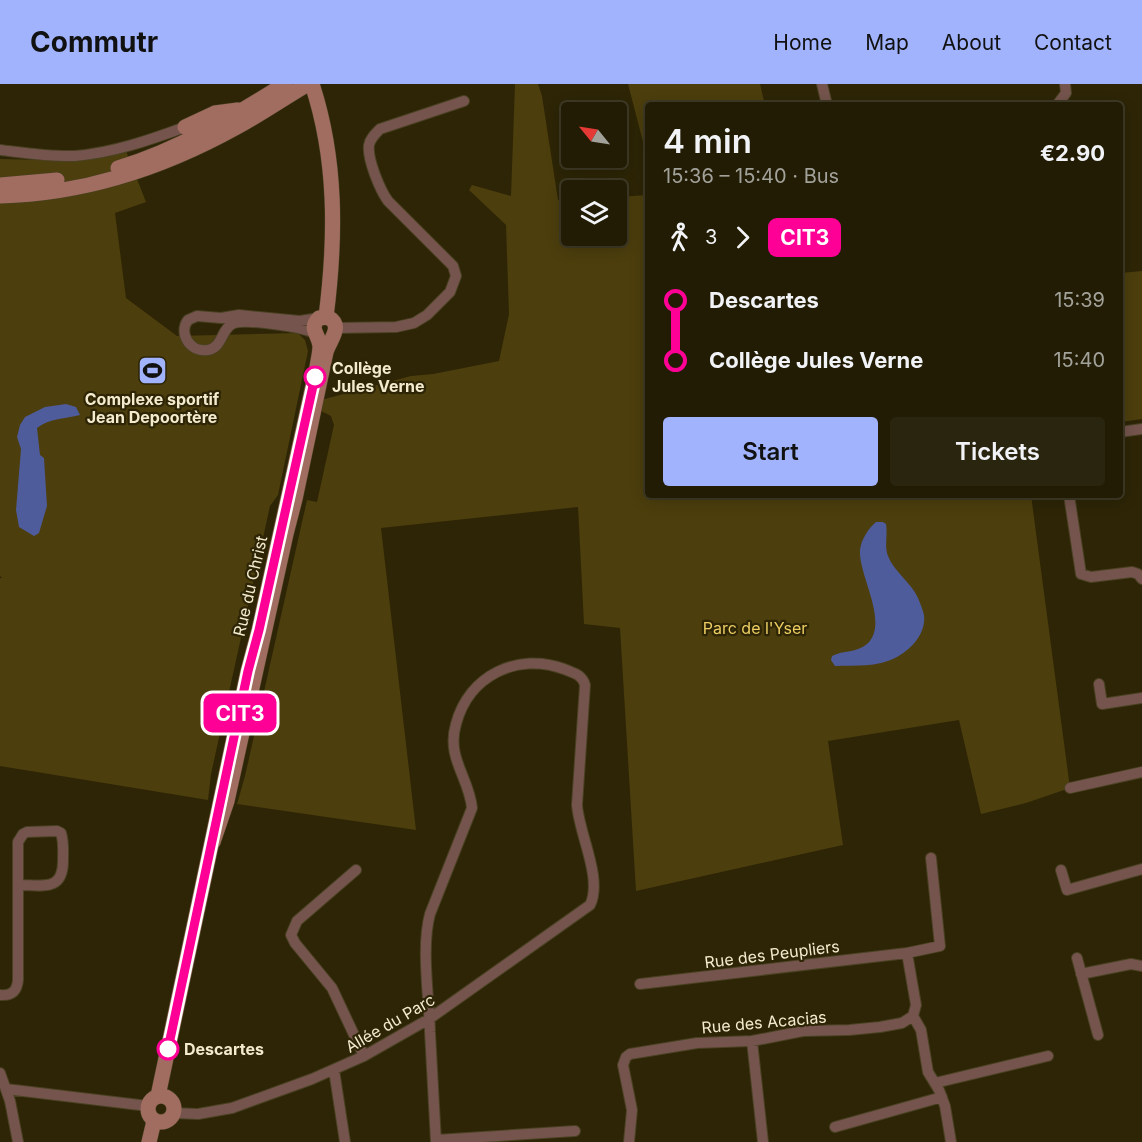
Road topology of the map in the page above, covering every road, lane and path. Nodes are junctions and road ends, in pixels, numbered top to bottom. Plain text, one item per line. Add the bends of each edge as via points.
1 (285, 84) edge
2 (310, 84) edge
3 (822, 84) edge
4 (1065, 84) edge
5 (464, 101) dead end
6 (826, 102) edge
7 (1060, 102) edge
8 (244, 109) junction
9 (184, 127) joint
10 (162, 135) junction
11 (0, 150) edge
12 (174, 153) junction
13 (0, 185) edge
14 (0, 196) edge
15 (324, 328) junction
16 (1142, 429) edge
17 (1123, 432) edge
18 (1069, 498) edge
19 (1142, 579) edge
20 (1099, 684) dead end
21 (1142, 698) edge
22 (1142, 772) edge
23 (1070, 788) dead end
24 (931, 858) dead end
25 (1142, 869) edge
26 (356, 870) dead end
27 (1061, 870) dead end
28 (18, 885) junction
29 (907, 953) junction
30 (1077, 958) dead end
31 (1142, 966) edge
32 (1081, 974) junction
33 (640, 984) dead end
34 (0, 995) edge
35 (913, 1016) junction
36 (429, 1019) junction
37 (1098, 1035) dead end
38 (752, 1041) junction
39 (364, 1056) junction
40 (1048, 1056) dead end
41 (334, 1070) junction
42 (0, 1072) edge
43 (935, 1083) junction
44 (6, 1089) junction
45 (942, 1097) junction
46 (5, 1101) edge
47 (153, 1101) junction
48 (173, 1113) junction
49 (154, 1121) junction
50 (835, 1127) dead end
51 (574, 1131) dead end
52 (436, 1141) edge
53 (18, 1142) edge
54 (149, 1142) edge
55 (345, 1142) edge
56 (629, 1142) edge
57 (763, 1142) edge
58 (951, 1142) edge

1 - 8 street
2 - 12 street via 240,126
2 - 15 street, Rue du Christ via 324,125 331,176 332,243
3 - 6 street
4 - 7 street via 1066,93
5 - 15 street via 380,129 371,138 369,149 381,191 453,266 453,286 427,315 409,325
8 - 9 street via 215,113
8 - 12 street
9 - 10 street
10 - 11 street via 85,155
10 - 12 street
12 - 13 street via 69,179
12 - 14 street via 153,162 147,170 74,188
15 - 15 street via 300,321 239,315 197,316 188,320 184,329 187,342 205,351 214,348 228,327 238,322
15 - 47 street, Rue du Christ
16 - 17 street
18 - 19 street via 1081,574 1091,577 1132,572
20 - 21 street via 1102,704
22 - 23 street
24 - 29 street, Rue des Peupliers via 940,946
25 - 27 street via 1067,890
26 - 39 street via 297,921 291,935 332,988
28 - 28 street via 54,884 61,878 62,833 23,834 18,842
28 - 34 street via 17,987 11,994
29 - 33 street, Rue des Peupliers
29 - 35 street via 916,1005
30 - 32 street
31 - 32 street via 1131,964
32 - 37 street
35 - 38 street, Rue des Acacias via 902,1023 880,1027 803,1031
35 - 43 street via 921,1030 926,1066
36 - 36 street, Allée du Parc via 581,913 593,899 595,885 578,813 585,690 579,675 541,663 515,665 484,679 463,706 454,732 454,751 472,808 430,914 426,936
36 - 39 street, Allée du Parc
36 - 52 street
38 - 56 street, Rue des Acacias via 697,1043 626,1057 632,1110
38 - 57 street
39 - 41 street, Allée du Parc
40 - 43 street
41 - 48 street, Allée du Parc via 232,1108 198,1114
41 - 55 street
42 - 44 street
43 - 45 street
44 - 46 street
44 - 47 street
45 - 50 street
45 - 58 street
46 - 53 street
47 - 48 street via 165,1096 174,1106
47 - 49 street via 148,1114
48 - 49 street via 166,1121
49 - 54 street
51 - 52 street

